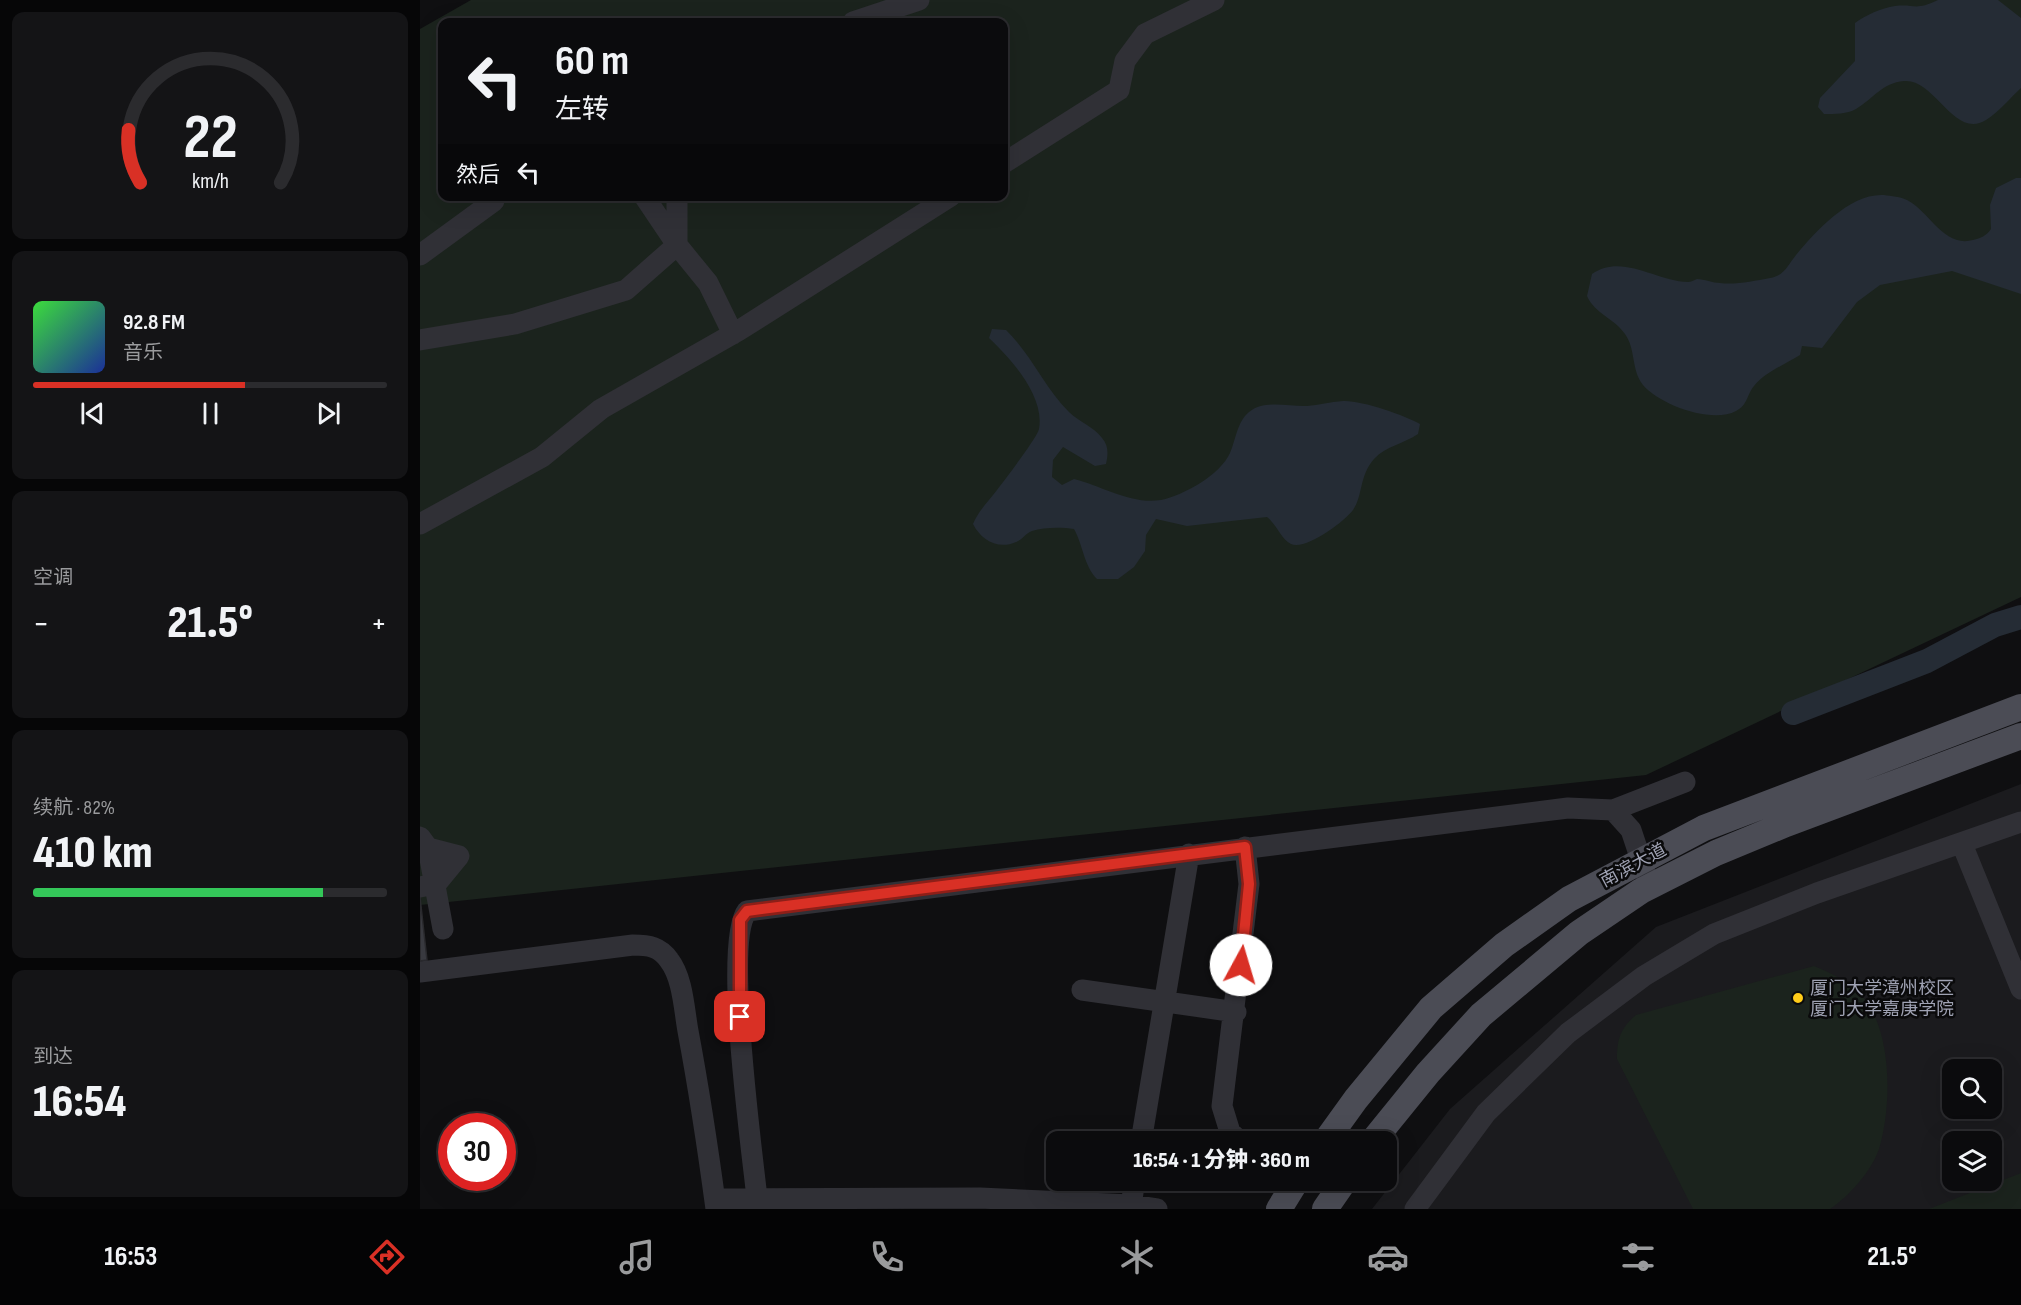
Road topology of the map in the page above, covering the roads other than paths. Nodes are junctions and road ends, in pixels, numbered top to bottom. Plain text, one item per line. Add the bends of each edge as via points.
1 (919, 0) edge
2 (1214, 0) edge
3 (865, 18) edge
4 (1008, 160) edge
5 (494, 201) dead end
6 (647, 201) edge
7 (677, 201) edge
8 (943, 201) edge
9 (677, 245) junction
10 (420, 255) edge
11 (733, 334) junction
12 (420, 340) edge
13 (420, 524) edge
14 (2021, 706) edge
15 (2021, 736) edge
16 (1685, 782) dead end
17 (1613, 810) junction
18 (2021, 822) edge
19 (424, 842) edge
20 (1962, 844) junction
21 (1245, 847) junction
22 (1189, 854) junction
23 (1643, 859) junction
24 (428, 885) edge
25 (1650, 887) junction
26 (443, 929) dead end
27 (420, 972) edge
28 (2021, 988) edge
29 (1082, 990) dead end
30 (1164, 1002) junction
31 (1236, 1012) junction
32 (1143, 1131) edge
33 (1230, 1131) edge
34 (1333, 1131) edge
35 (1381, 1131) edge
36 (1133, 1191) edge
37 (1338, 1191) edge
38 (757, 1198) junction
39 (716, 1204) edge
40 (1131, 1205) junction
41 (1158, 1209) edge
42 (1326, 1209) edge
43 (1415, 1209) edge

1 - 3 street
2 - 4 street via 1145,34 1125,61 1119,90
5 - 10 street
6 - 9 street
7 - 9 street
8 - 11 street
9 - 11 street via 708,282
9 - 12 street via 626,290 515,324
11 - 13 street via 600,409 542,457
14 - 23 main road, 南滨大道 via 1776,798
15 - 25 main road, 南滨大道 via 1786,824 1716,853
16 - 17 street
17 - 21 street via 1568,808
17 - 23 street via 1631,830
18 - 20 street
19 - 24 street
19 - 24 street via 459,856
20 - 28 street
20 - 43 street via 1817,893 1714,934 1644,976 1569,1033 1486,1113
21 - 22 street
21 - 31 street via 1249,884
22 - 30 street
22 - 38 street via 747,911 740,920 740,1028
23 - 25 street
23 - 34 main road, 南滨大道 via 1559,906 1504,945 1431,1008
24 - 26 street
25 - 35 main road, 南滨大道 via 1579,933 1481,1015
27 - 39 street via 633,945 648,945 662,951 671,962 680,987
29 - 30 street
30 - 31 street
30 - 32 street
31 - 33 street via 1222,1106
36 - 40 street
37 - 42 main road
38 - 39 street
38 - 40 street via 980,1197
40 - 41 street

